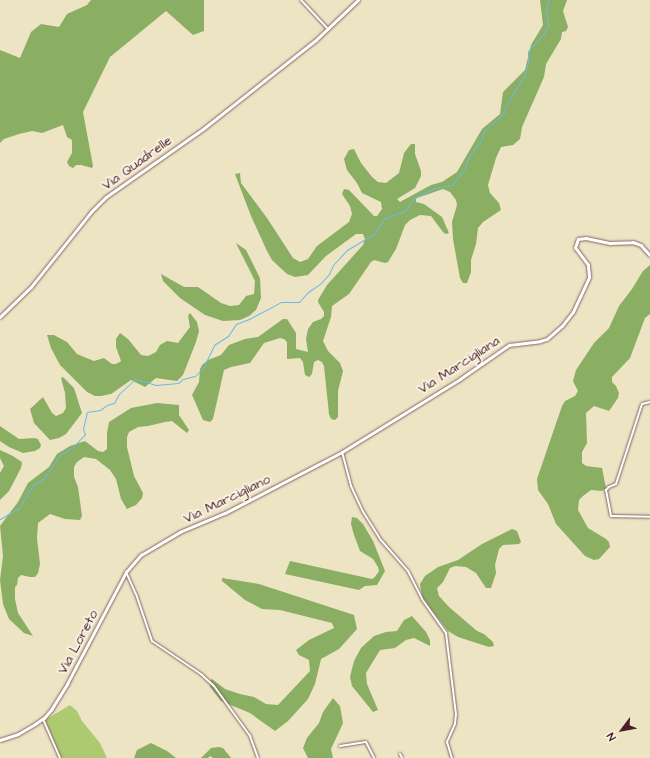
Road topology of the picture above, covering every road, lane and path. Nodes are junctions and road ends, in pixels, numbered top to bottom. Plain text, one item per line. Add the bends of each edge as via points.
1 (300, 0) edge
2 (358, 0) edge
3 (328, 29) junction
4 (650, 255) edge
5 (0, 316) edge
6 (650, 402) edge
7 (342, 452) junction
8 (650, 517) edge
9 (126, 572) junction
10 (43, 719) junction
11 (0, 740) edge
12 (340, 746) dead end
13 (400, 754) dead end
14 (60, 758) edge
15 (258, 758) edge
16 (374, 758) edge
17 (402, 758) edge
18 (452, 758) edge

1 - 3 street
2 - 3 street, Via Quadrelle
3 - 5 street, Via Quadrelle via 206,126 106,197 30,288
4 - 7 street, Via Marcigliana via 636,242 610,244 586,238 578,239 576,248 588,265 589,275 574,311 558,330 542,341 515,343 505,347
6 - 8 street via 642,404 616,484 606,490 611,516
7 - 9 street, Via Marcigliano via 225,513 169,538 141,555
7 - 18 street via 351,486 362,510 380,539 408,571 421,598 446,634 456,714 455,724 447,743
9 - 10 street, Via Loreto via 67,684
9 - 15 street via 152,641 214,686 250,736
10 - 11 street, Via Loreto via 18,734
10 - 14 street
12 - 16 street via 367,742
13 - 17 street

